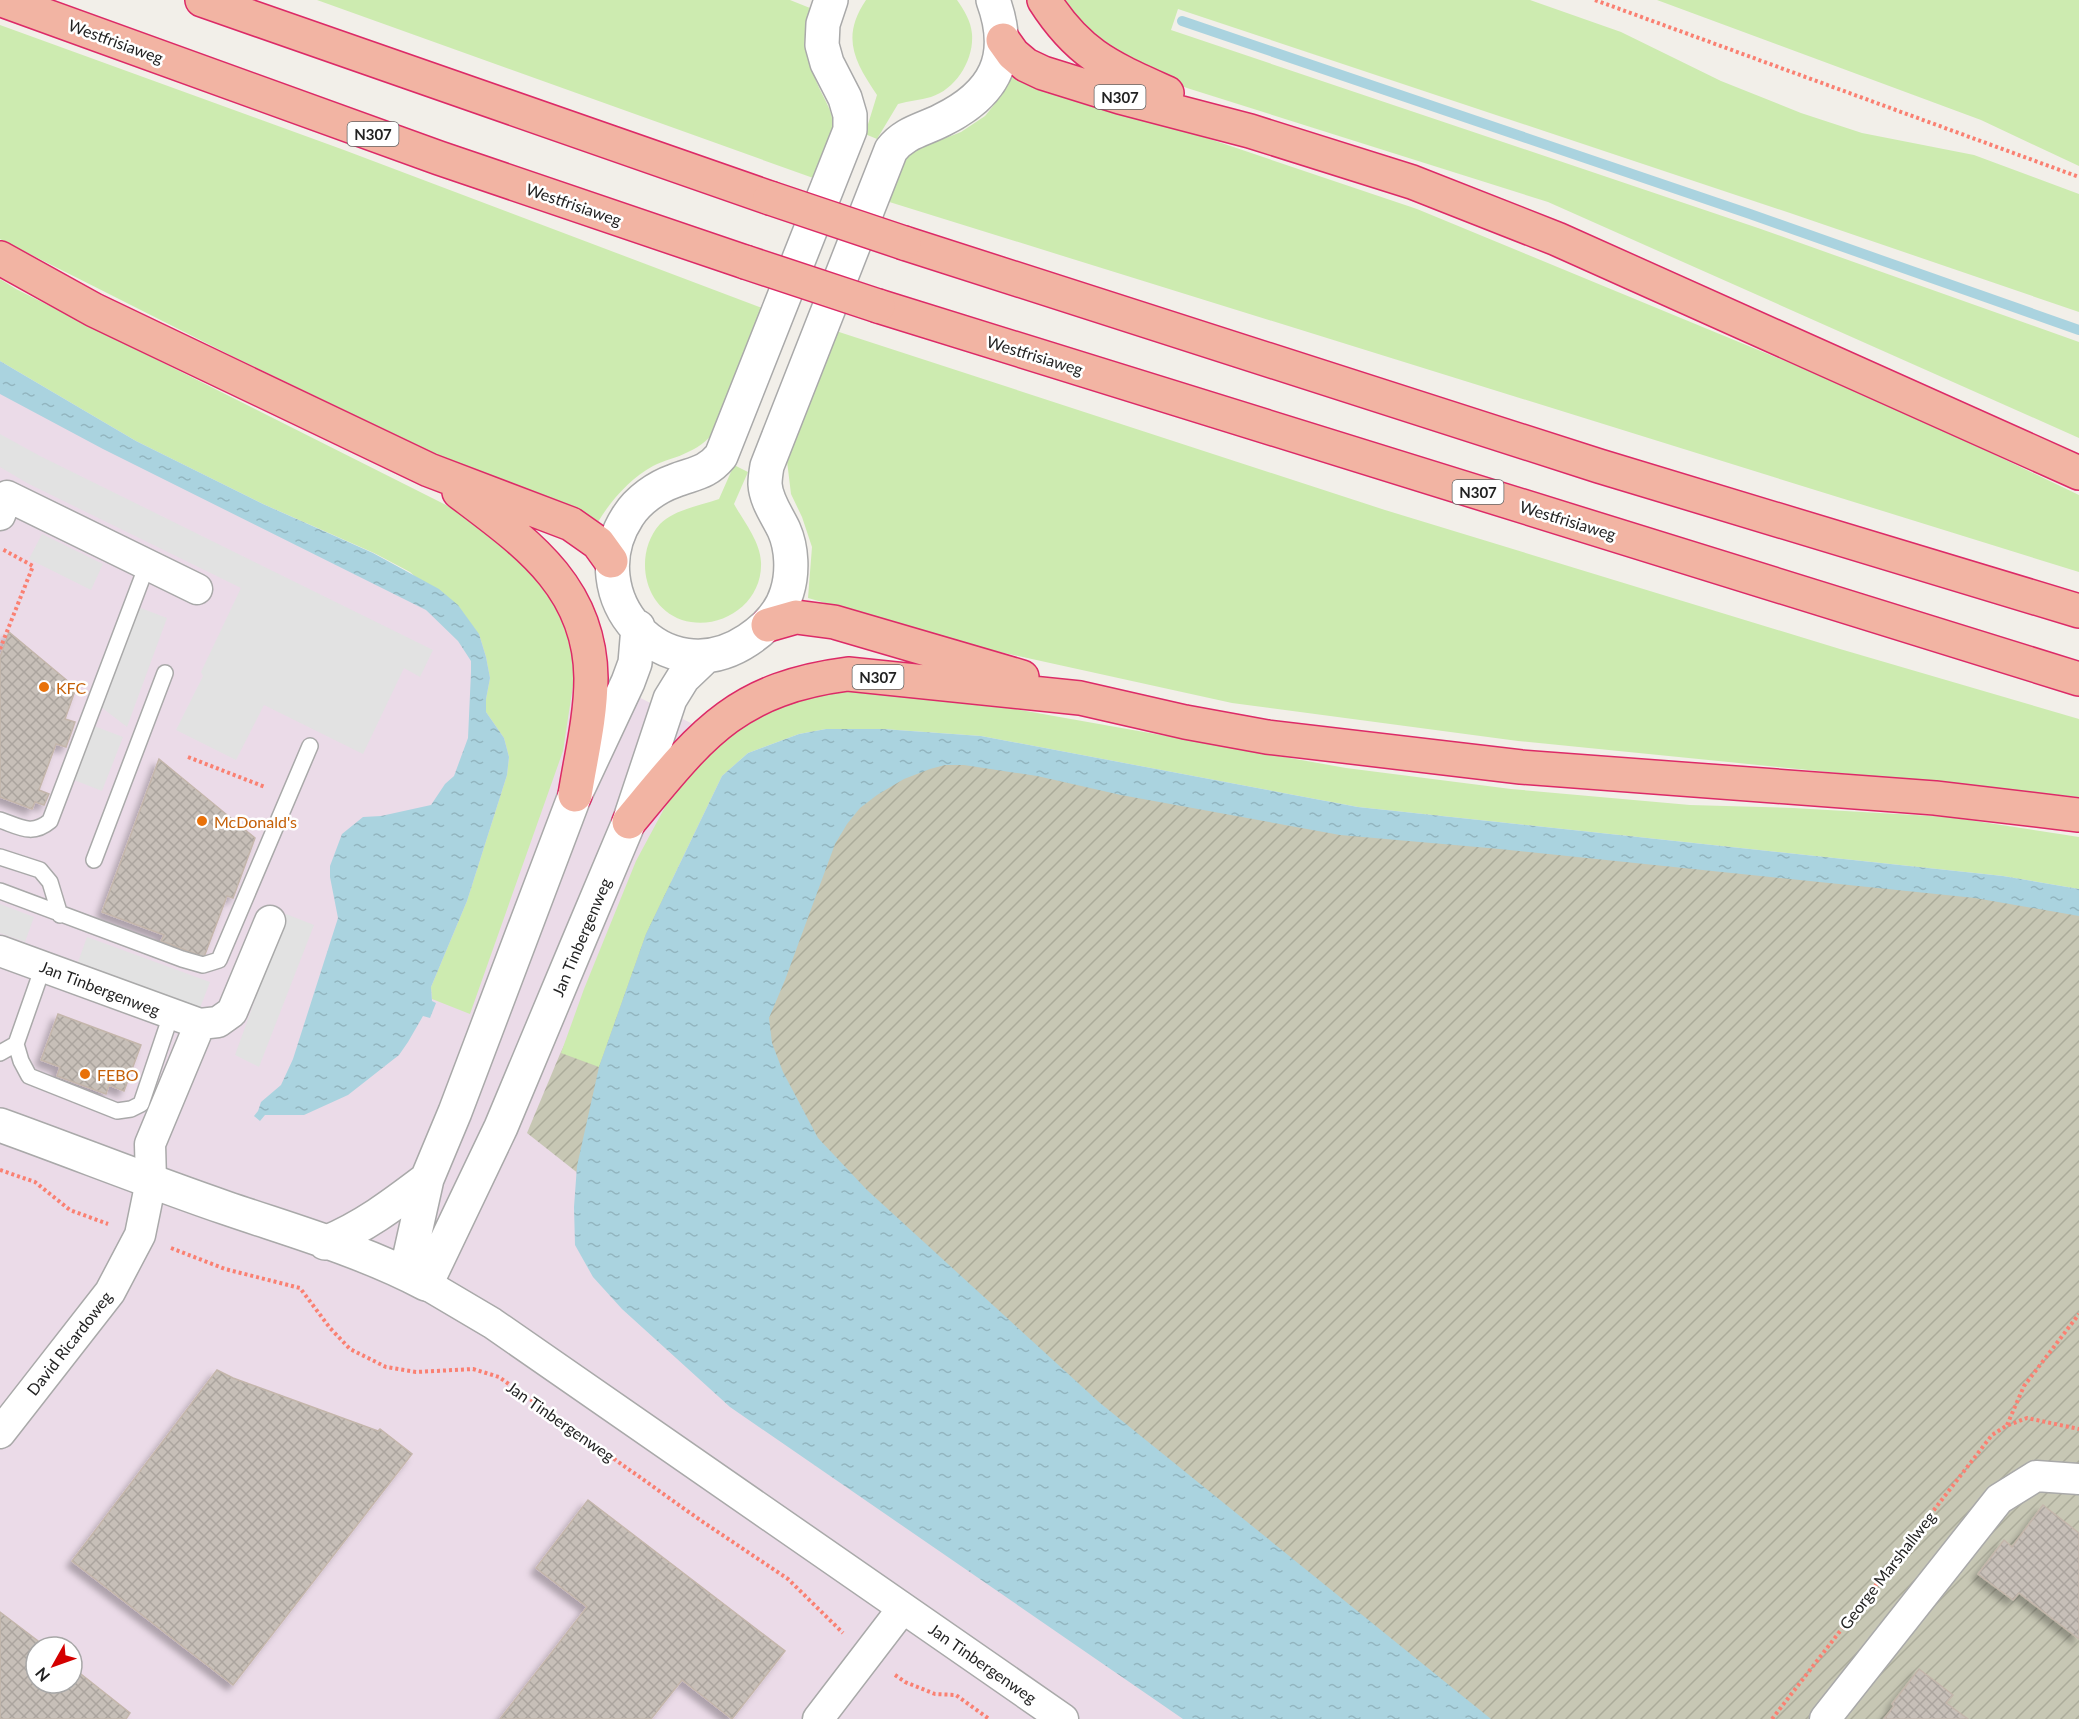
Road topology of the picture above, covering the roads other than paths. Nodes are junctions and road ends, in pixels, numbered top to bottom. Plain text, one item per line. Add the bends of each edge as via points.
1 (2, 0) edge
2 (201, 0) edge
3 (831, 0) edge
4 (993, 0) edge
5 (1044, 0) edge
6 (1003, 40) junction
7 (1250, 131) junction
8 (0, 258) edge
9 (429, 470) junction
10 (2079, 473) edge
11 (2, 500) edge
12 (611, 561) junction
13 (147, 565) junction
14 (197, 589) dead end
15 (2079, 611) edge
16 (768, 625) junction
17 (638, 627) junction
18 (704, 658) junction
19 (165, 673) dead end
20 (2079, 679) edge
21 (1080, 698) junction
22 (310, 746) dead end
23 (574, 795) junction
24 (2079, 815) edge
25 (0, 820) edge
26 (628, 822) junction
27 (0, 857) edge
28 (94, 860) dead end
29 (0, 891) edge
30 (60, 915) junction
31 (270, 921) dead end
32 (0, 951) edge
33 (42, 966) junction
34 (171, 1015) junction
35 (200, 1024) junction
36 (16, 1044) junction
37 (0, 1053) edge
38 (0, 1125) edge
39 (427, 1179) junction
40 (151, 1181) junction
41 (325, 1243) junction
42 (414, 1278) junction
43 (0, 1433) edge
44 (2079, 1479) edge
45 (903, 1608) junction
46 (818, 1719) edge
47 (1063, 1719) edge
48 (1825, 1719) edge

1 - 20 highway, Westfrisiaweg / N307, bridge via 439,158 878,306
2 - 15 highway, bridge via 904,243 1599,466
3 - 12 street via 822,45 845,98 850,123 834,173 721,456 704,472 674,481 641,500 620,530
4 - 6 street
5 - 7 highway, N307 via 1061,25 1096,58
6 - 7 highway, N307 via 1026,65 1042,73
6 - 16 street via 999,63 980,95 950,116 902,138 891,150 767,466 765,483 788,544 790,576 780,610
7 - 10 highway, N307 via 1412,182 1557,239
8 - 9 highway via 94,310
9 - 12 highway via 571,524 598,543
9 - 23 highway via 538,555 569,596 582,623 591,677
11 - 13 street
12 - 17 street via 620,603
13 - 14 street
13 - 25 lane via 50,821 40,829 29,830
16 - 18 street via 738,647
16 - 21 highway, N307 via 796,617 834,622
17 - 18 street via 669,652
17 - 23 street via 628,682
18 - 26 street, Jan Tinbergenweg via 683,678 670,699
19 - 28 lane
21 - 24 highway, N307 via 1279,739 1521,767 1935,798
21 - 26 highway, N307 via 848,674 783,687 736,710 714,726
22 - 30 lane via 219,960 203,965
23 - 39 street
26 - 42 street, Jan Tinbergenweg via 501,1127
27 - 30 lane via 40,870 50,882
29 - 30 lane
31 - 35 street via 231,1012 218,1022
32 - 33 street, Jan Tinbergenweg
33 - 34 street, Jan Tinbergenweg
33 - 36 lane
34 - 35 street, Jan Tinbergenweg
34 - 36 lane via 141,1104 131,1109 117,1111 29,1076
35 - 40 street via 150,1144
36 - 37 lane
38 - 40 street, Jan Tinbergenweg
39 - 41 street via 353,1231
39 - 42 street via 410,1255
40 - 41 street, Jan Tinbergenweg
40 - 43 street, David Ricardoweg via 140,1235 110,1292
41 - 42 street, Jan Tinbergenweg
42 - 45 street, Jan Tinbergenweg via 492,1323
44 - 48 street via 2036,1476 1999,1499
45 - 46 street
45 - 47 street, Jan Tinbergenweg

